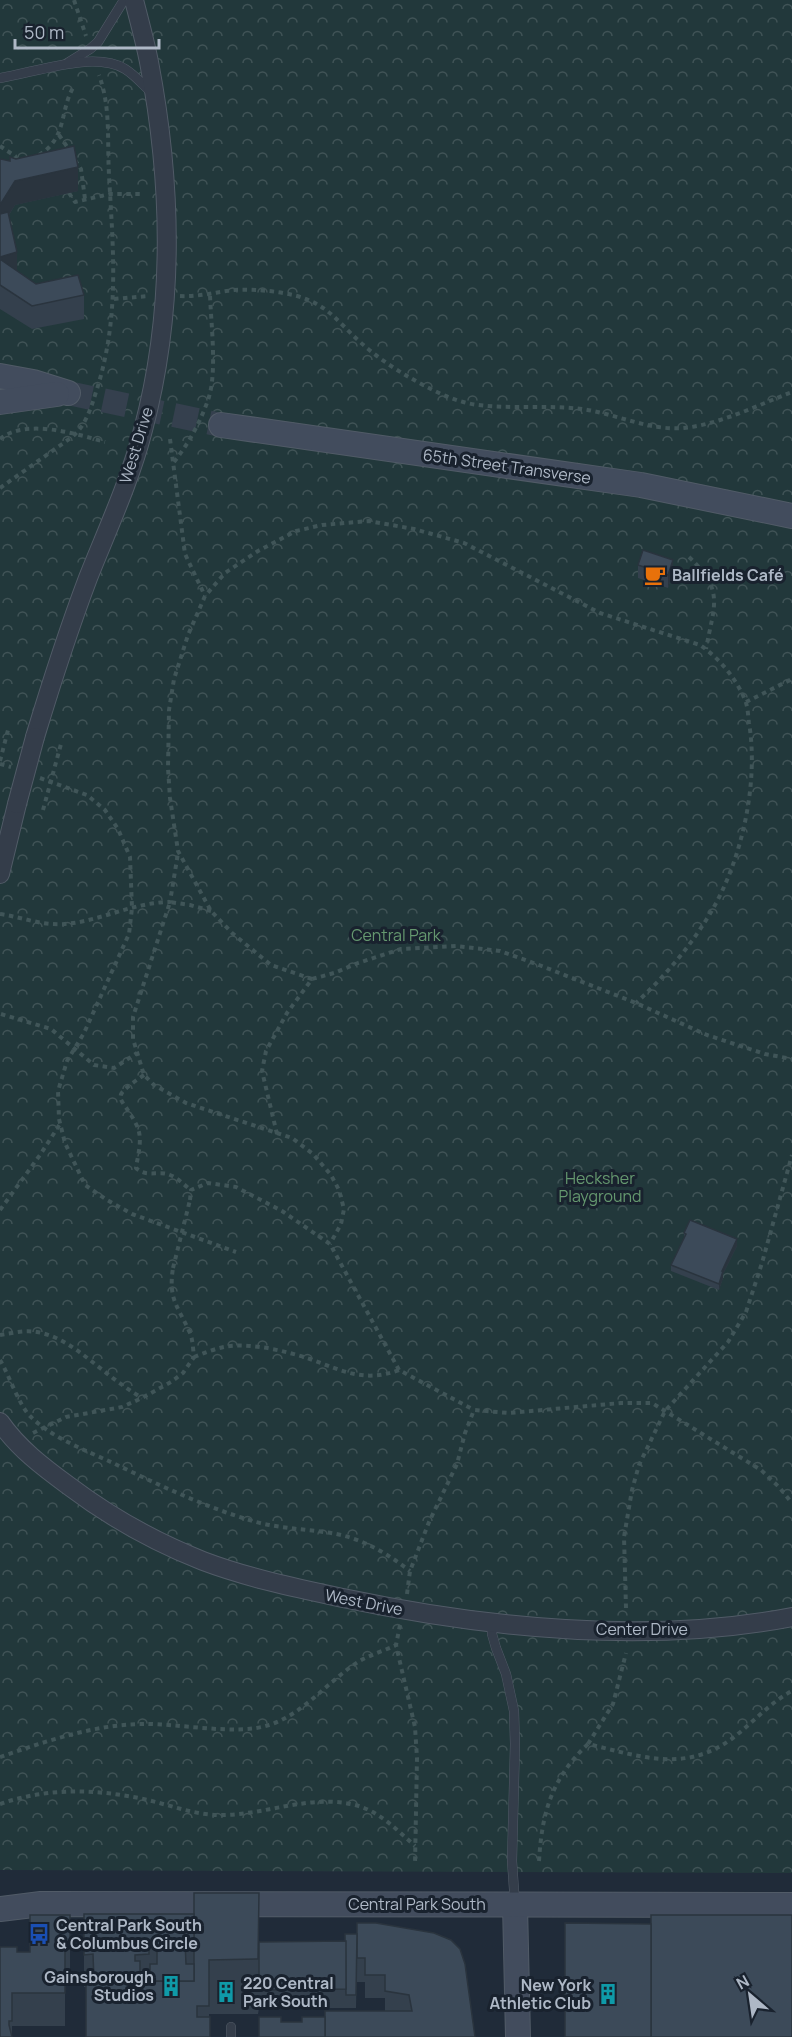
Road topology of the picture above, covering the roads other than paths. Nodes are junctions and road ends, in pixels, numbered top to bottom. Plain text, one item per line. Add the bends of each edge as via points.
1 (124, 0) edge
2 (134, 0) edge
3 (64, 65) junction
4 (1, 78) edge
5 (155, 97) junction
6 (0, 376) edge
7 (0, 402) edge
8 (221, 426) tunnel mouth
9 (792, 516) edge
10 (0, 874) edge
11 (0, 1422) edge
12 (792, 1617) edge
13 (492, 1622) junction
14 (0, 1898) edge
15 (41, 1904) junction
16 (515, 1905) junction
17 (792, 1905) edge
18 (0, 1909) edge
19 (518, 2037) edge

1 - 3 lane via 98,42
2 - 5 street, West Drive
3 - 4 lane
3 - 5 lane via 94,61 116,65
5 - 10 street, West Drive, bridge via 166,206 163,327 153,388 135,457 71,622 35,737
6 - 7 main road via 68,393
8 - 9 main road, 65th Street Transverse via 641,485
11 - 13 street, West Drive via 17,1443 57,1477 113,1516 203,1561 259,1579 404,1610
12 - 13 street, Center Drive via 673,1630
13 - 16 lane via 495,1648 506,1674 514,1711
14 - 15 main road, Central Park South
15 - 16 main road, Central Park South
15 - 18 main road, Central Park South
16 - 17 main road, Central Park South
16 - 19 main road

